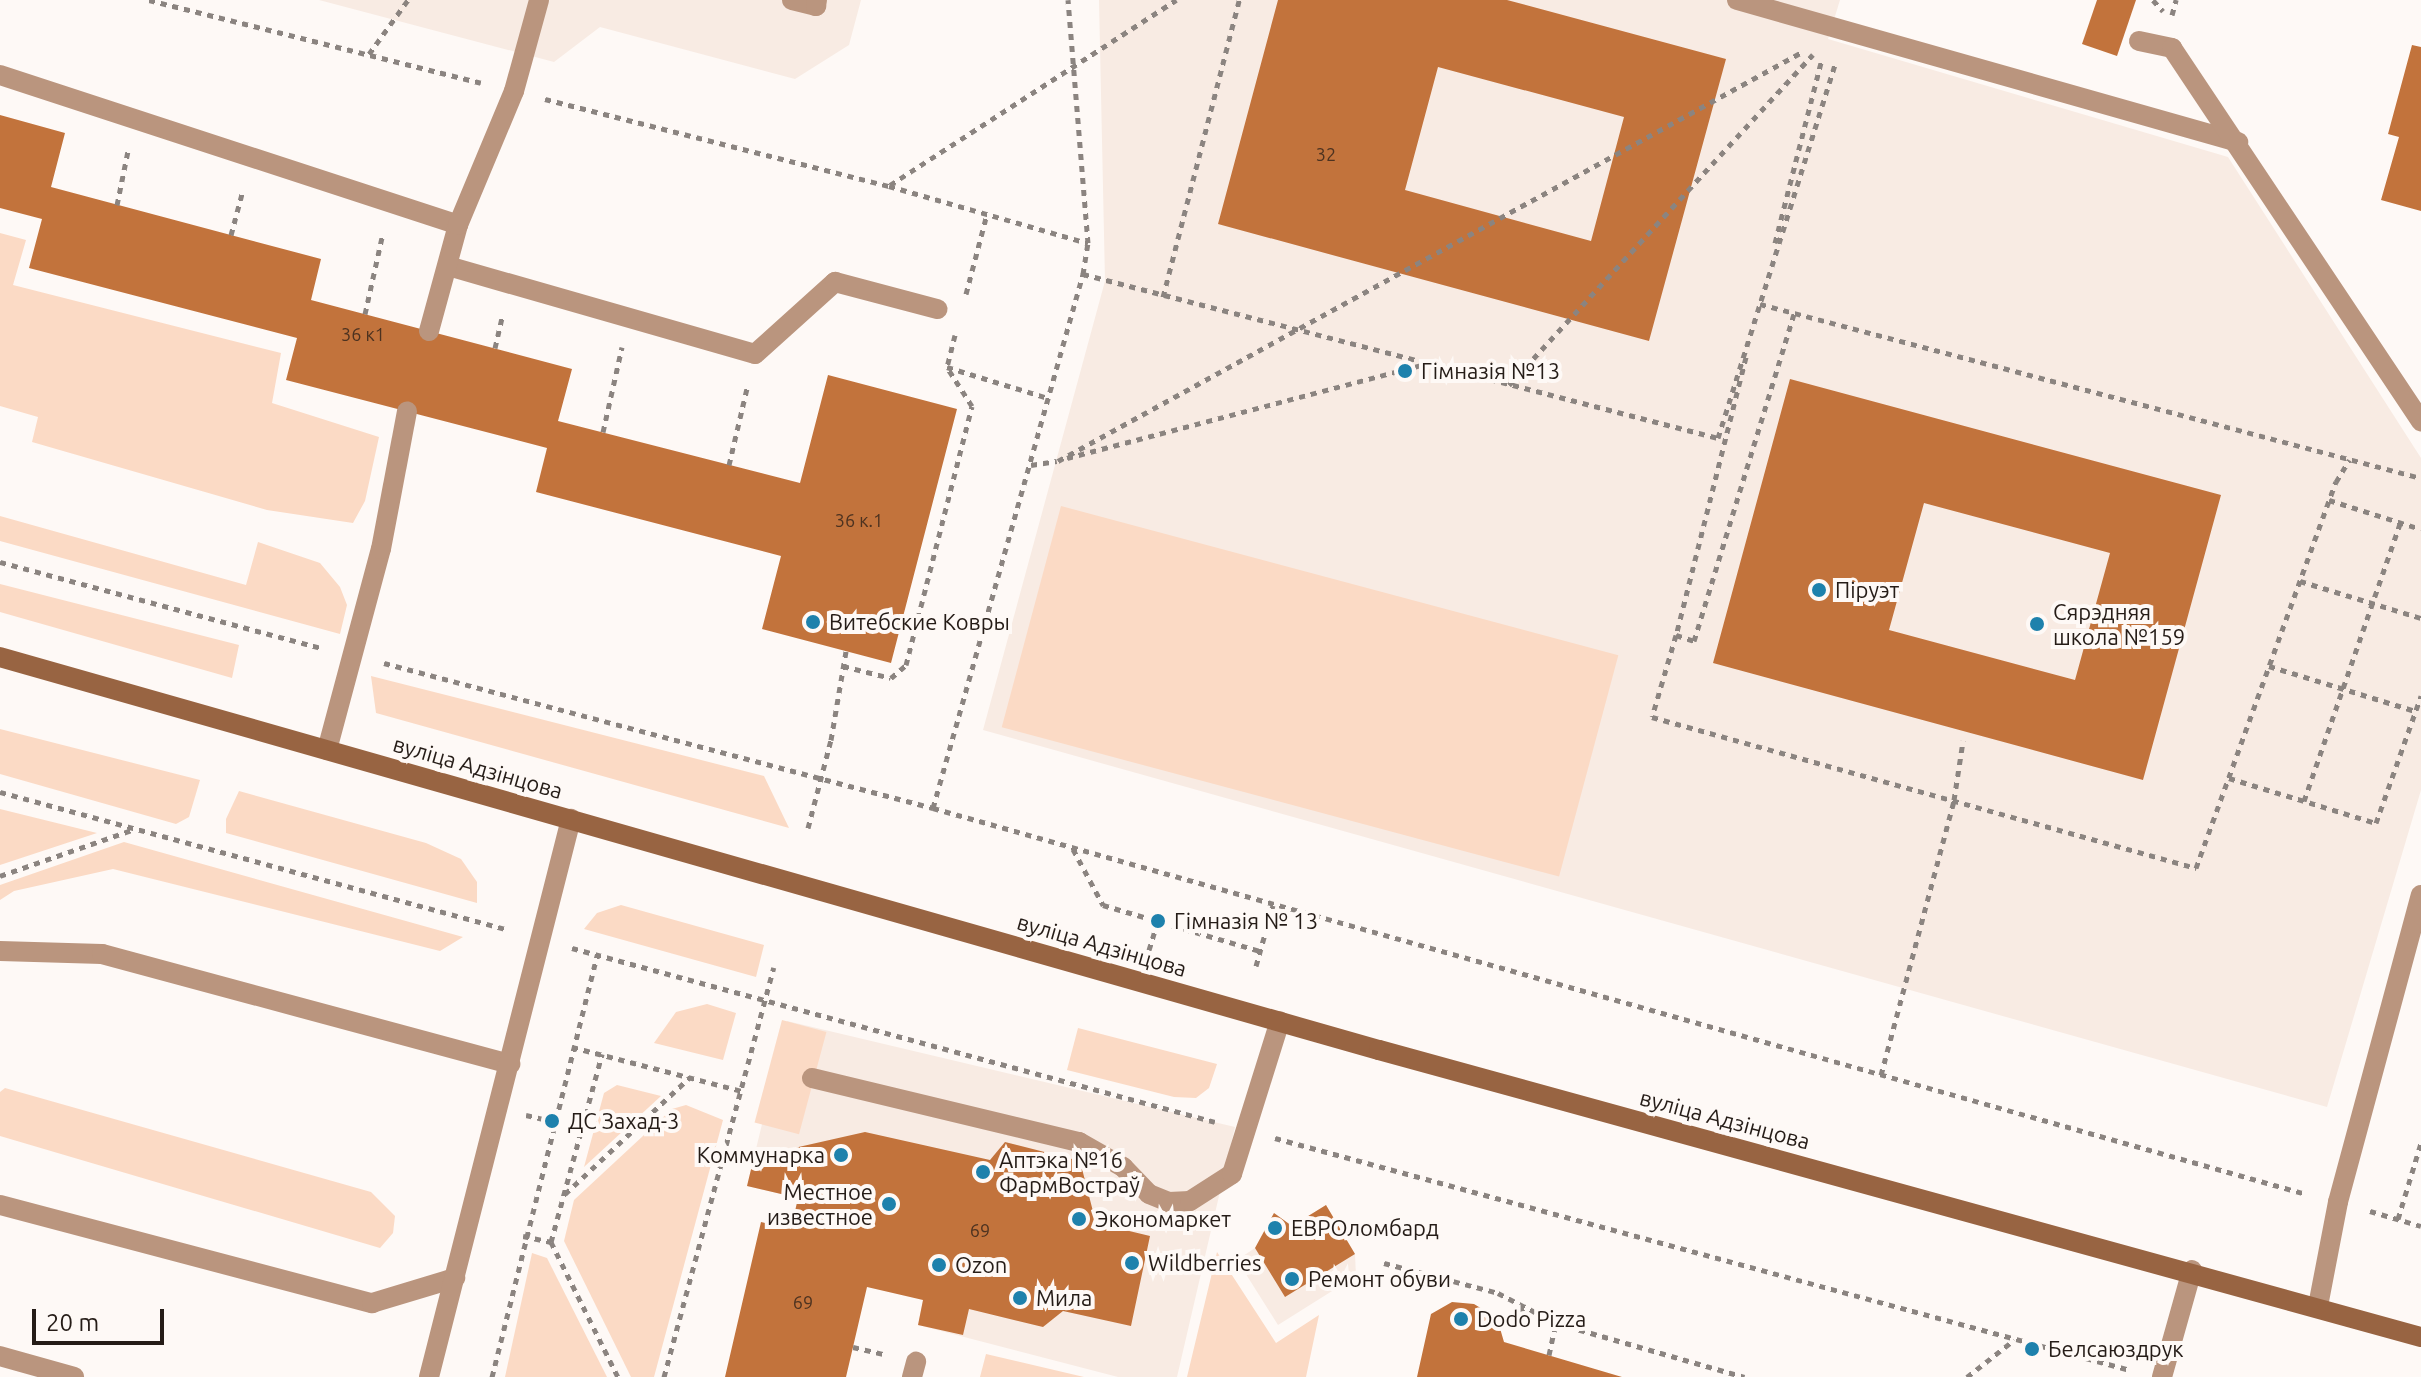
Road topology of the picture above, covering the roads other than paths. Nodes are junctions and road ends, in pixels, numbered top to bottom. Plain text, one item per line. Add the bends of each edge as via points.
1 (539, 0) edge
2 (792, 0) edge
3 (817, 0) edge
4 (1737, 0) edge
5 (2139, 41) dead end
6 (0, 75) edge
7 (2238, 142) junction
8 (458, 225) junction
9 (448, 266) junction
10 (937, 309) dead end
11 (429, 331) dead end
12 (407, 411) dead end
13 (2421, 422) edge
14 (0, 657) edge
15 (327, 750) junction
16 (571, 819) junction
17 (2421, 895) edge
18 (0, 951) edge
19 (1280, 1021) junction
20 (510, 1064) junction
21 (812, 1078) dead end
22 (0, 1205) edge
23 (2192, 1270) junction
24 (455, 1278) junction
25 (2318, 1306) junction
26 (2421, 1337) edge
27 (0, 1356) edge
28 (74, 1377) edge
29 (429, 1377) edge
30 (2162, 1377) edge

1 - 8 street via 514,91
2 - 3 street via 816,6
4 - 7 street
5 - 7 street via 2172,48
6 - 8 street
7 - 13 street
8 - 9 street
9 - 10 street via 755,354 835,282
9 - 11 street
12 - 15 street via 381,549
14 - 15 main road, вуліца Адзінцова
15 - 16 main road, вуліца Адзінцова
16 - 19 main road, вуліца Адзінцова
16 - 20 street
17 - 25 street via 2338,1202
18 - 20 street via 102,954
19 - 21 street via 1232,1174 1209,1193 1169,1202 1149,1194 1123,1167 1079,1142
19 - 23 main road, вуліца Адзінцова
20 - 24 street
22 - 24 street via 372,1303
23 - 25 main road, вуліца Адзінцова
23 - 30 street
24 - 29 street
25 - 26 main road, вуліца Адзінцова
27 - 28 street

